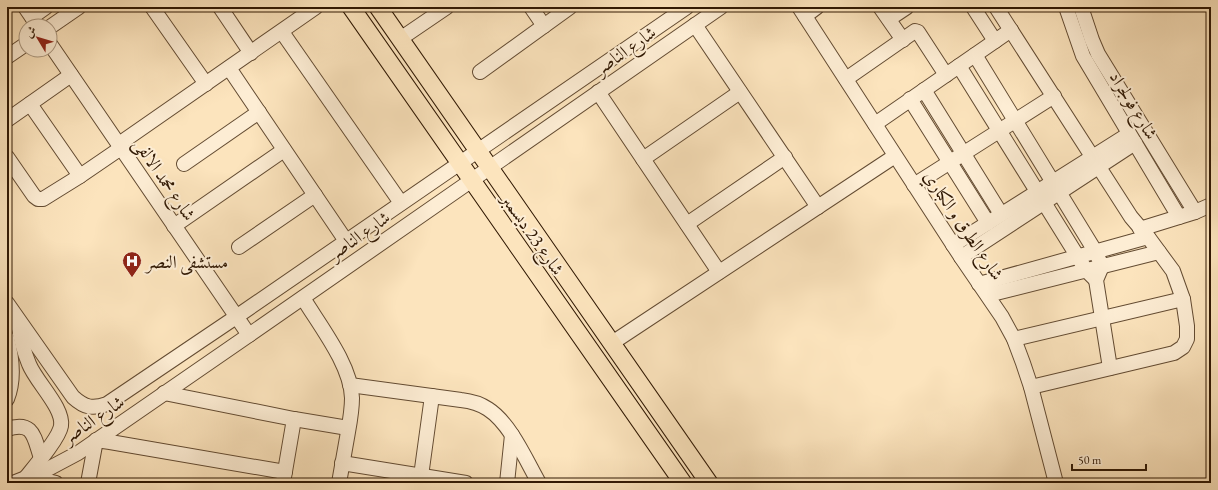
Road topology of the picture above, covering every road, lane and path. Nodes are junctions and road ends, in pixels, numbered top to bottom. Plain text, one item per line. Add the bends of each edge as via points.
1 (46, 7) edge
2 (79, 7) edge
3 (152, 7) edge
4 (220, 7) edge
5 (316, 7) edge
6 (351, 7) edge
7 (378, 7) edge
8 (447, 7) edge
9 (531, 7) edge
10 (570, 7) edge
11 (687, 7) edge
12 (721, 7) edge
13 (816, 7) edge
14 (880, 7) edge
15 (907, 7) edge
16 (973, 7) edge
17 (996, 7) edge
18 (1083, 8) edge
19 (1067, 10) edge
20 (802, 12) edge
21 (32, 17) edge
22 (889, 19) junction
23 (58, 21) edge
24 (695, 25) junction
25 (544, 26) junction
26 (1011, 30) junction
27 (282, 32) junction
28 (400, 39) junction
29 (903, 40) junction
30 (995, 41) junction
31 (18, 49) edge
32 (251, 53) junction
33 (975, 55) junction
34 (58, 56) edge
35 (7, 57) edge
36 (959, 66) junction
37 (229, 68) junction
38 (480, 72) dead end
39 (71, 75) junction
40 (946, 75) junction
41 (846, 79) junction
42 (206, 84) junction
43 (924, 90) junction
44 (598, 92) junction
45 (740, 92) junction
46 (1054, 96) junction
47 (910, 99) junction
48 (30, 104) junction
49 (259, 112) junction
50 (7, 120) edge
51 (1015, 121) junction
52 (875, 124) junction
53 (999, 131) junction
54 (1132, 138) junction
55 (120, 146) junction
56 (284, 150) junction
57 (478, 151) junction
58 (963, 154) junction
59 (895, 156) junction
60 (7, 157) edge
61 (784, 158) junction
62 (642, 159) junction
63 (950, 162) junction
64 (1096, 162) junction
65 (460, 163) junction
66 (184, 164) dead end
67 (490, 168) junction
68 (80, 176) junction
69 (472, 180) junction
70 (914, 185) junction
71 (1056, 187) junction
72 (314, 195) junction
73 (1041, 197) junction
74 (401, 203) junction
75 (1211, 205) edge
76 (818, 207) junction
77 (1195, 212) junction
78 (1001, 214) junction
79 (1179, 217) junction
80 (988, 222) junction
81 (687, 224) junction
82 (174, 226) junction
83 (1144, 233) junction
84 (346, 241) junction
85 (953, 245) junction
86 (239, 247) dead end
87 (1095, 251) junction
88 (1159, 252) junction
89 (961, 256) junction
90 (1078, 256) junction
91 (1102, 266) junction
92 (1086, 270) junction
93 (719, 272) junction
94 (1096, 280) junction
95 (979, 284) junction
96 (988, 295) junction
97 (303, 298) junction
98 (1183, 299) junction
99 (7, 302) edge
100 (16, 316) junction
101 (236, 317) junction
102 (1101, 319) junction
103 (217, 330) junction
104 (249, 335) junction
105 (7, 338) edge
106 (1014, 339) junction
107 (612, 343) junction
108 (229, 348) junction
109 (1110, 368) junction
110 (350, 385) junction
111 (1031, 387) junction
112 (164, 393) junction
113 (432, 396) junction
114 (7, 398) edge
115 (294, 419) junction
116 (348, 428) junction
117 (7, 430) edge
118 (512, 435) junction
119 (96, 440) junction
120 (41, 458) junction
121 (342, 463) junction
122 (421, 476) junction
123 (284, 478) edge
124 (20, 481) edge
125 (56, 483) edge
126 (88, 483) edge
127 (339, 483) edge
128 (466, 483) edge
129 (507, 483) edge
130 (539, 483) edge
131 (683, 483) edge
132 (710, 483) edge
133 (1056, 483) edge

1 - 21 street
2 - 23 street
3 - 42 street
4 - 32 street
5 - 27 street
6 - 65 main road, شارع 23 ديسمبر
7 - 28 main road, شارع 23 ديسمبر
8 - 28 street
9 - 25 street
10 - 25 street
11 - 57 street, شارع الناصر
12 - 24 street, شارع الناصر
13 - 20 street
14 - 22 street
15 - 22 street
16 - 30 street
17 - 26 street
18 - 19 street
18 - 77 street, شارع فولجراد via 1098,54
19 - 54 street, شارع فولجراد via 1083,56
20 - 41 street, شارع الطرق و الكباري
22 - 29 street
24 - 44 street, شارع الناصر
24 - 45 street
25 - 38 street
26 - 30 street
26 - 46 street
27 - 32 street
27 - 74 street
28 - 57 main road, شارع 23 ديسمبر
29 - 40 street via 915,31 918,32
29 - 41 street
30 - 33 street
31 - 35 street
32 - 37 street
33 - 36 street
33 - 51 street
34 - 39 street, شارع محمد الالفى
36 - 40 street
36 - 53 street
37 - 42 street
37 - 49 street
39 - 48 street
39 - 55 street, شارع محمد الالفى
40 - 43 street
41 - 52 street, شارع الطرق و الكباري
42 - 55 street
43 - 47 street
43 - 58 street
44 - 62 street
44 - 67 street, شارع الناصر
45 - 61 street
45 - 62 street
46 - 51 street
46 - 64 street
47 - 52 street
47 - 63 street
48 - 50 street
48 - 68 street
49 - 56 street
49 - 66 street
51 - 53 street
51 - 71 street
52 - 59 street, شارع الطرق و الكباري
53 - 58 street
53 - 73 street
54 - 64 street
54 - 79 street, شارع فولجراد
55 - 68 street
55 - 82 street, شارع محمد الالفى
56 - 72 street
56 - 82 street
57 - 65 street, شارع الناصر
57 - 67 main road, شارع 23 ديسمبر
58 - 63 street
58 - 78 street
59 - 70 street, شارع الطرق و الكباري
59 - 76 street
60 - 68 street via 38,198 48,197
61 - 76 street
61 - 81 street
62 - 81 street
63 - 70 street
63 - 80 street
64 - 71 street
64 - 83 street
65 - 69 main road, شارع 23 ديسمبر
65 - 74 street, شارع الناصر
67 - 69 street, شارع الناصر
67 - 107 main road, شارع 23 ديسمبر
69 - 97 street, شارع الناصر
69 - 131 main road, شارع 23 ديسمبر
70 - 85 street, شارع الطرق و الكباري
71 - 73 street
71 - 87 street
72 - 84 street
72 - 86 street
73 - 78 street
73 - 89 street
73 - 90 street
74 - 84 street, شارع الناصر
75 - 77 street
76 - 93 street
77 - 79 street
78 - 80 street
79 - 83 street
80 - 85 street
81 - 93 street
82 - 101 street, شارع محمد الالفى
83 - 87 street
83 - 88 street
84 - 101 street, شارع الناصر
85 - 89 street, شارع الطرق و الكباري
87 - 90 street
87 - 91 street
88 - 91 street
88 - 98 street via 1173,271
89 - 95 street, شارع الطرق و الكباري
90 - 92 street
90 - 95 street
91 - 92 street
91 - 94 street
92 - 94 street
92 - 96 street
93 - 107 street
94 - 102 street
95 - 96 street, شارع الطرق و الكباري
96 - 106 street, شارع الطرق و الكباري
97 - 104 street, شارع الناصر
97 - 110 street via 340,359
98 - 102 street
98 - 109 street via 1187,339 1183,347 1174,353
99 - 100 street, شارع الناصر
100 - 103 street, شارع الناصر via 73,397 86,406 94,407 107,404
100 - 120 street via 29,365 56,405 62,420 59,433
101 - 103 street, شارع الناصر
101 - 104 street, شارع محمد الالفى
102 - 106 street
102 - 109 street
103 - 108 street
104 - 108 street, شارع الناصر
105 - 114 street via 12,368
106 - 111 street, شارع الطرق و الكباري
107 - 132 main road, شارع 23 ديسمبر
108 - 112 street, شارع الناصر
109 - 111 street
110 - 113 street
110 - 116 street via 352,398
111 - 133 street, شارع الطرق و الكباري
112 - 115 street
112 - 119 street, شارع الناصر
113 - 118 street via 479,404 501,420
113 - 122 street
115 - 116 street
115 - 123 street
116 - 121 street
117 - 120 street via 19,426 27,428 33,435
118 - 129 street
118 - 130 street
119 - 123 street
119 - 124 street, شارع الناصر via 78,453
119 - 126 street
120 - 124 street
121 - 122 street
121 - 127 street
122 - 128 street
124 - 125 street

